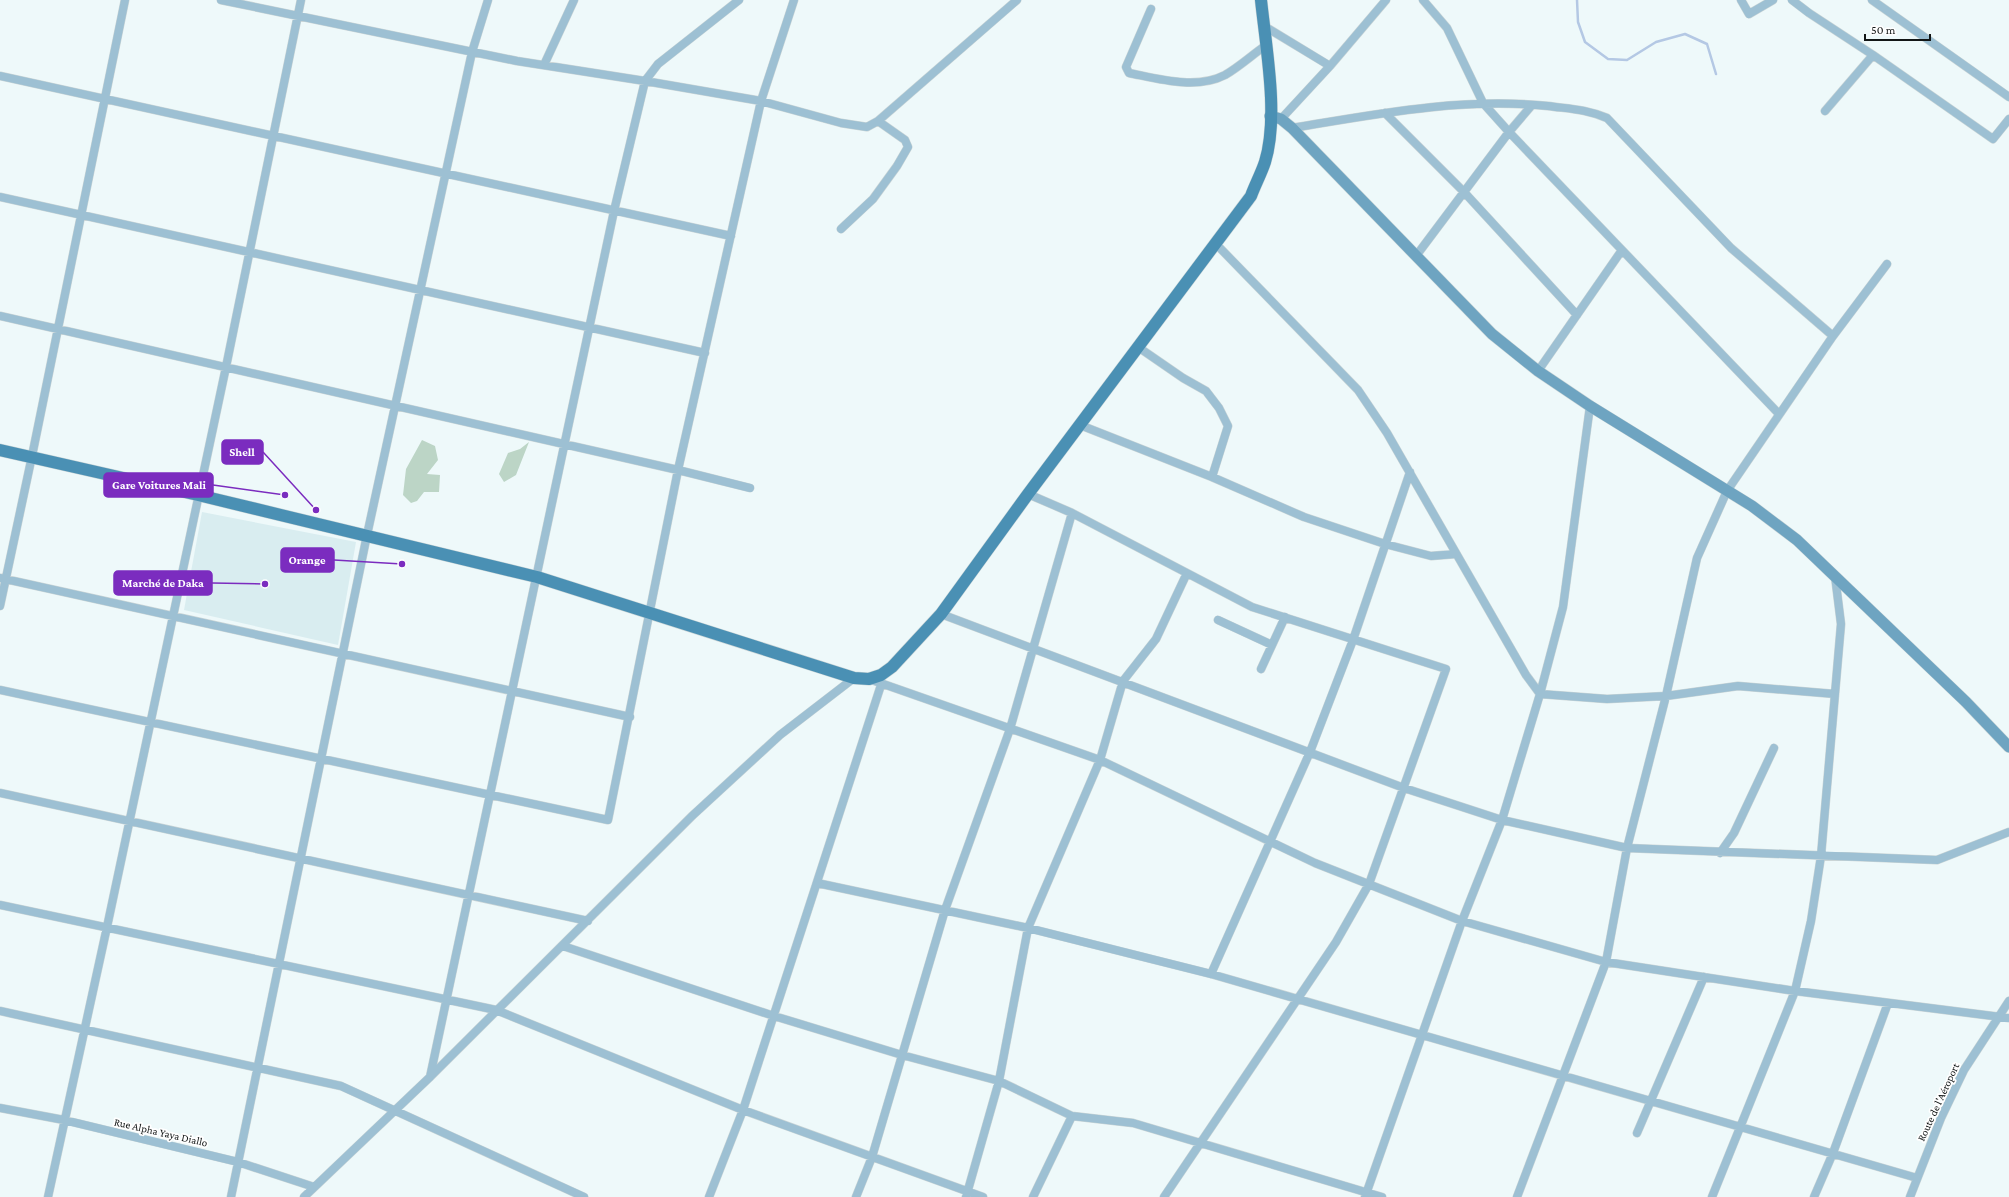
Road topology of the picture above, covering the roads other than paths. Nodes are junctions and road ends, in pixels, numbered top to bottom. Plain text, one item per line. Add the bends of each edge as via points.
1 (125, 0) edge
2 (221, 0) edge
3 (301, 0) edge
4 (488, 0) edge
5 (574, 0) edge
6 (740, 0) edge
7 (794, 0) edge
8 (1017, 0) edge
9 (1261, 0) edge
10 (1386, 0) edge
11 (1423, 0) edge
12 (1741, 0) edge
13 (1773, 0) edge
14 (1792, 0) edge
15 (1872, 0) edge
16 (1151, 9) dead end
17 (299, 17) junction
18 (1264, 26) junction
19 (1265, 46) junction
20 (472, 52) junction
21 (1873, 55) junction
22 (544, 65) junction
23 (1330, 66) junction
24 (0, 76) edge
25 (645, 81) junction
26 (2009, 98) edge
27 (105, 99) junction
28 (761, 101) junction
29 (1483, 103) junction
30 (1532, 105) junction
31 (1825, 111) dead end
32 (1385, 113) junction
33 (1276, 117) junction
34 (2009, 119) edge
35 (878, 121) junction
36 (1292, 128) junction
37 (1509, 132) junction
38 (274, 136) junction
39 (446, 173) junction
40 (1464, 192) junction
41 (0, 197) edge
42 (614, 211) junction
43 (81, 215) junction
44 (841, 229) dead end
45 (731, 236) junction
46 (1216, 244) junction
47 (1622, 250) junction
48 (250, 252) junction
49 (1416, 256) junction
50 (1887, 264) dead end
51 (420, 290) junction
52 (1577, 315) junction
53 (0, 316) edge
54 (58, 328) junction
55 (590, 328) junction
56 (1833, 336) junction
57 (1138, 347) junction
58 (705, 353) junction
59 (226, 367) junction
60 (1538, 371) junction
61 (395, 406) junction
62 (1590, 406) junction
63 (1779, 414) junction
64 (1080, 424) junction
65 (564, 445) junction
66 (0, 450) edge
67 (32, 456) junction
68 (678, 470) junction
69 (1410, 472) junction
70 (1212, 477) junction
71 (750, 488) dead end
72 (1727, 491) junction
73 (1028, 494) junction
74 (198, 495) junction
75 (1072, 513) junction
76 (367, 535) junction
77 (1386, 544) junction
78 (1456, 554) junction
79 (1187, 573) junction
80 (1835, 576) junction
81 (537, 577) junction
82 (3, 579) edge
83 (0, 606) edge
84 (650, 612) junction
85 (941, 614) junction
86 (173, 616) junction
87 (1284, 617) junction
88 (1218, 620) dead end
89 (1353, 640) junction
90 (1272, 646) junction
91 (1034, 647) junction
92 (342, 654) junction
93 (1261, 669) dead end
94 (854, 678) junction
95 (869, 679) junction
96 (1123, 681) junction
97 (881, 685) junction
98 (0, 690) edge
99 (513, 691) junction
100 (1540, 694) junction
101 (1835, 694) junction
102 (1666, 696) junction
103 (630, 717) junction
104 (150, 723) junction
105 (1010, 729) junction
106 (2009, 747) edge
107 (1774, 748) dead end
108 (1310, 752) junction
109 (321, 759) junction
110 (1100, 760) junction
111 (1404, 788) junction
112 (0, 793) edge
113 (491, 796) junction
114 (1502, 820) junction
115 (129, 821) junction
116 (2009, 832) edge
117 (1271, 842) junction
118 (1627, 848) junction
119 (1720, 853) junction
120 (1821, 856) junction
121 (301, 859) junction
122 (817, 883) junction
123 (1369, 884) junction
124 (469, 895) junction
125 (0, 905) edge
126 (945, 910) junction
127 (1462, 920) junction
128 (588, 921) junction
129 (107, 927) junction
130 (1028, 928) junction
131 (563, 946) junction
132 (1606, 962) junction
133 (279, 963) junction
134 (1211, 974) junction
135 (1704, 977) junction
136 (1795, 991) junction
137 (447, 999) junction
138 (1298, 999) junction
139 (2009, 1000) edge
140 (1888, 1003) junction
141 (496, 1010) junction
142 (0, 1011) edge
143 (774, 1016) junction
144 (1998, 1017) junction
145 (2009, 1018) edge
146 (84, 1029) junction
147 (1422, 1035) junction
148 (902, 1055) junction
149 (258, 1068) junction
150 (1563, 1076) junction
151 (430, 1077) junction
152 (998, 1081) junction
153 (1651, 1101) junction
154 (0, 1108) edge
155 (743, 1110) junction
156 (396, 1111) junction
157 (1072, 1116) junction
158 (64, 1120) junction
159 (1741, 1128) junction
160 (1637, 1133) dead end
161 (1200, 1144) junction
162 (1833, 1153) junction
163 (872, 1157) junction
164 (238, 1162) junction
165 (1917, 1178) junction
166 (314, 1187) junction
167 (967, 1194) edge
168 (1366, 1195) edge
169 (48, 1197) edge
170 (231, 1197) edge
171 (304, 1197) edge
172 (584, 1197) edge
173 (709, 1197) edge
174 (856, 1197) edge
175 (983, 1197) edge
176 (1033, 1197) edge
177 (1164, 1197) edge
178 (1382, 1197) edge
179 (1517, 1197) edge
180 (1712, 1197) edge
181 (1814, 1197) edge
182 (1910, 1197) edge

1 - 27 street
2 - 17 street
3 - 17 street
4 - 20 street
5 - 22 street
6 - 25 street via 658,64
7 - 28 street
8 - 35 street
9 - 18 main road
10 - 23 street
11 - 29 street via 1447,28
12 - 13 street via 1749,14
14 - 21 street
15 - 26 street
16 - 19 street via 1126,67 1129,73 1187,82 1211,79 1225,75
17 - 20 street
17 - 38 street
18 - 19 main road
18 - 23 street
19 - 33 main road
20 - 22 street
20 - 39 street
21 - 31 street
21 - 34 street via 1993,139
22 - 25 street
23 - 33 street
24 - 27 street
25 - 28 street
25 - 42 street
27 - 38 street
27 - 43 street
28 - 35 street via 841,123 867,126
28 - 45 street
29 - 30 street
29 - 32 street
29 - 37 street
30 - 37 street
30 - 56 street via 1590,111 1607,118 1731,248
32 - 36 street
32 - 40 street
33 - 36 street
33 - 46 main road via 1269,136 1265,162 1251,196
35 - 44 street via 905,140 908,147 898,166 873,200
36 - 49 street
37 - 40 street
37 - 47 street
38 - 39 street
38 - 48 street
39 - 42 street
39 - 51 street
40 - 49 street
40 - 52 street
41 - 43 street
42 - 45 street
42 - 55 street
43 - 48 street
43 - 54 street
45 - 58 street
46 - 57 main road
46 - 69 street via 1358,390
47 - 52 street
47 - 63 street
48 - 51 street
48 - 59 street
49 - 60 street via 1492,334
50 - 56 street
51 - 55 street
51 - 61 street
52 - 60 street
53 - 54 street
54 - 59 street
54 - 67 street
55 - 58 street
55 - 65 street
56 - 63 street
57 - 64 main road
57 - 70 street via 1206,391 1219,408 1228,426
58 - 68 street
59 - 61 street
59 - 74 street
60 - 62 street
61 - 65 street
61 - 76 street
62 - 72 street
62 - 100 street via 1563,607
63 - 72 street
64 - 70 street
64 - 73 main road
65 - 68 street
65 - 81 street
66 - 67 main road
67 - 74 main road
67 - 82 street
68 - 71 street
68 - 84 street
69 - 77 street
69 - 78 street
70 - 77 street via 1304,517
72 - 80 street via 1752,506 1797,540
72 - 102 street via 1697,558
73 - 75 street
73 - 85 main road
74 - 76 main road
74 - 86 street
75 - 79 street
75 - 91 street
76 - 81 main road
76 - 92 street
77 - 78 street via 1431,556
77 - 89 street
78 - 100 street via 1526,675
79 - 87 street via 1252,607
79 - 96 street via 1156,639
80 - 101 street via 1841,624
80 - 106 street
81 - 84 main road
81 - 99 street
82 - 83 street
82 - 86 street
84 - 94 main road
84 - 103 street
85 - 91 street
85 - 95 main road via 892,667 881,675
86 - 92 street
86 - 104 street
87 - 89 street
87 - 90 street
88 - 90 street
89 - 108 street
89 - 111 street via 1446,669
90 - 93 street
91 - 96 street
91 - 105 street
92 - 99 street
92 - 109 street
94 - 95 main road
94 - 128 street via 780,735 704,805
95 - 97 street
96 - 108 street
96 - 110 street
97 - 105 street
97 - 122 street
98 - 104 street
99 - 103 street
99 - 113 street
100 - 102 street via 1607,699
100 - 114 street
101 - 102 street via 1738,686
101 - 120 street
102 - 118 street
103 - 113 street via 608,820
104 - 109 street
104 - 115 street
105 - 110 street
105 - 126 street
107 - 119 street via 1734,833
108 - 111 street
108 - 117 street
109 - 113 street
109 - 121 street
110 - 117 street
110 - 130 street
111 - 114 street
111 - 123 street
112 - 115 street
113 - 124 street
114 - 118 street
114 - 127 street
115 - 121 street
115 - 129 street
116 - 120 street via 1937,860
117 - 123 street
117 - 134 street
118 - 119 street
118 - 132 street
119 - 120 street
120 - 136 street via 1811,920
121 - 124 street
121 - 133 street
122 - 126 street
122 - 143 street
123 - 127 street
123 - 138 street via 1336,942
124 - 128 street
124 - 137 street
125 - 129 street
126 - 130 street
126 - 148 street
127 - 132 street
127 - 147 street
128 - 131 street
129 - 133 street
129 - 146 street
130 - 134 street
130 - 152 street
131 - 141 street
131 - 143 street
132 - 135 street
132 - 150 street
133 - 137 street
133 - 149 street
134 - 138 street
135 - 136 street
135 - 153 street
136 - 140 street
136 - 159 street
137 - 141 street
137 - 151 street
138 - 147 street
138 - 161 street
139 - 144 street, Route de l'Aéroport
140 - 144 street
140 - 162 street
141 - 151 street
141 - 155 street
142 - 146 street
143 - 148 street
143 - 155 street
144 - 145 street
144 - 165 street, Route de l'Aéroport via 1964,1070
146 - 149 street
146 - 158 street
147 - 150 street
147 - 168 street
148 - 152 street
148 - 163 street
149 - 156 street via 341,1086
149 - 164 street
150 - 153 street
150 - 179 street
151 - 156 street
152 - 157 street
152 - 167 street
153 - 159 street
153 - 160 street
154 - 158 street, Rue Alpha Yaya Diallo
155 - 163 street
155 - 173 street
156 - 166 street
156 - 172 street
157 - 161 street via 1133,1122
157 - 176 street
158 - 164 street, Rue Alpha Yaya Diallo
158 - 169 street
159 - 162 street
159 - 180 street
161 - 168 street
161 - 177 street
162 - 165 street
162 - 181 street
163 - 167 street
163 - 174 street
164 - 166 street, Rue Alpha Yaya Diallo
164 - 170 street
165 - 182 street, Route de l'Aéroport
166 - 171 street
167 - 175 street
168 - 178 street

